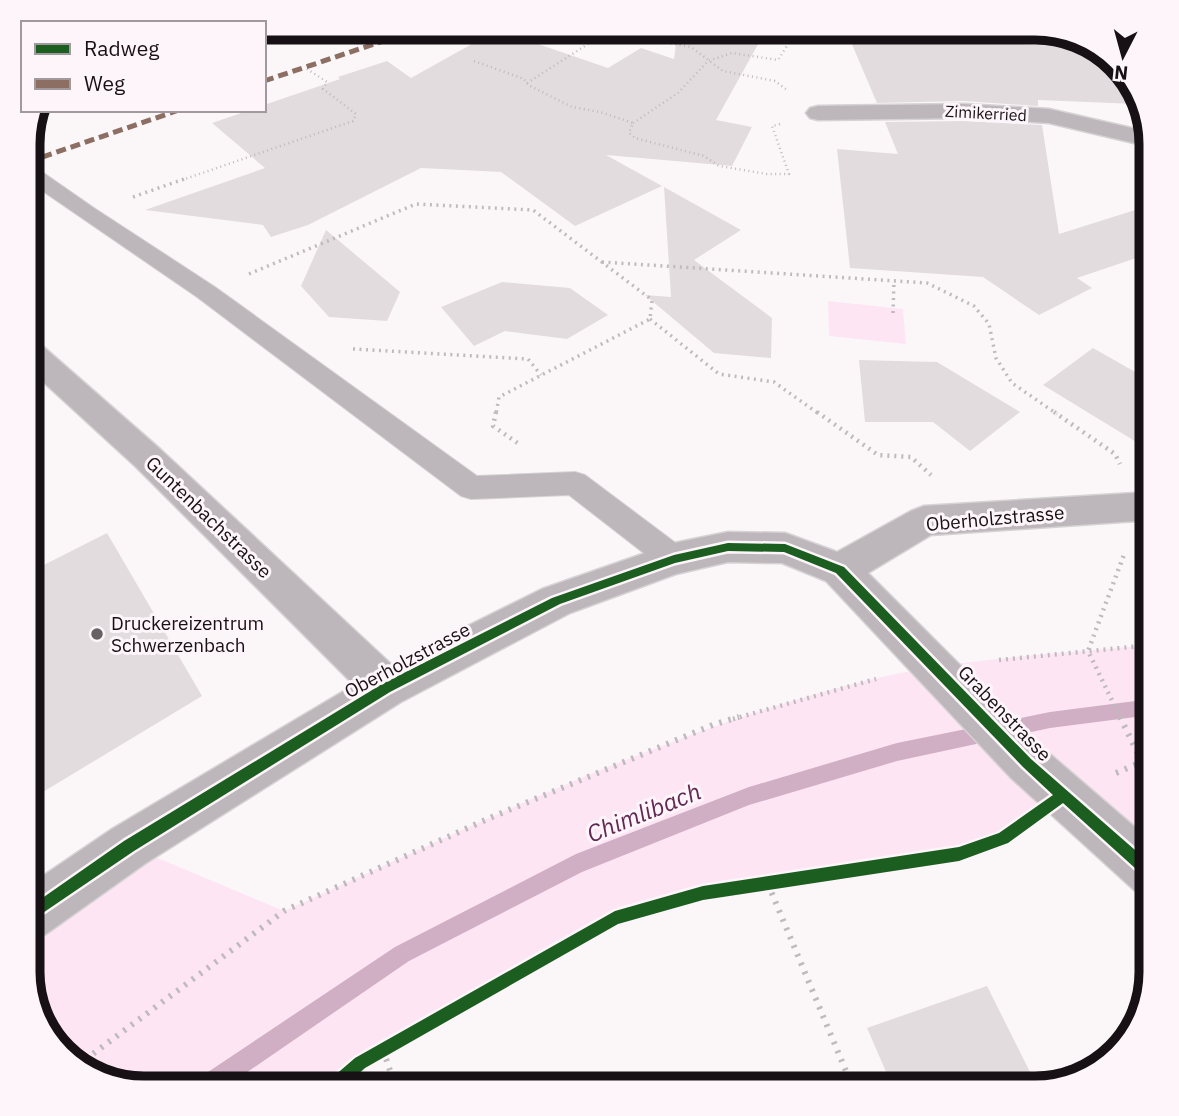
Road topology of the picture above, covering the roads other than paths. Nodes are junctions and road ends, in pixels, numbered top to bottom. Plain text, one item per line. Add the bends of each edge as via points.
1 (818, 113) road end
2 (1139, 137) edge
3 (40, 180) edge
4 (40, 361) edge
5 (1139, 506) edge
6 (674, 559) junction
7 (840, 570) junction
8 (386, 688) junction
9 (1139, 862) edge
10 (40, 908) edge

1 - 2 street, Zimikerried via 963,111 1049,116
3 - 6 lane via 206,292 471,488 575,483
4 - 8 street, Guntenbachstrasse via 148,458
5 - 7 street, Oberholzstrasse via 925,521
6 - 7 street, Oberholzstrasse via 728,547 785,548
6 - 8 street, Oberholzstrasse via 556,601
7 - 9 street, Grabenstrasse via 1027,763
8 - 10 street, Oberholzstrasse via 129,846

